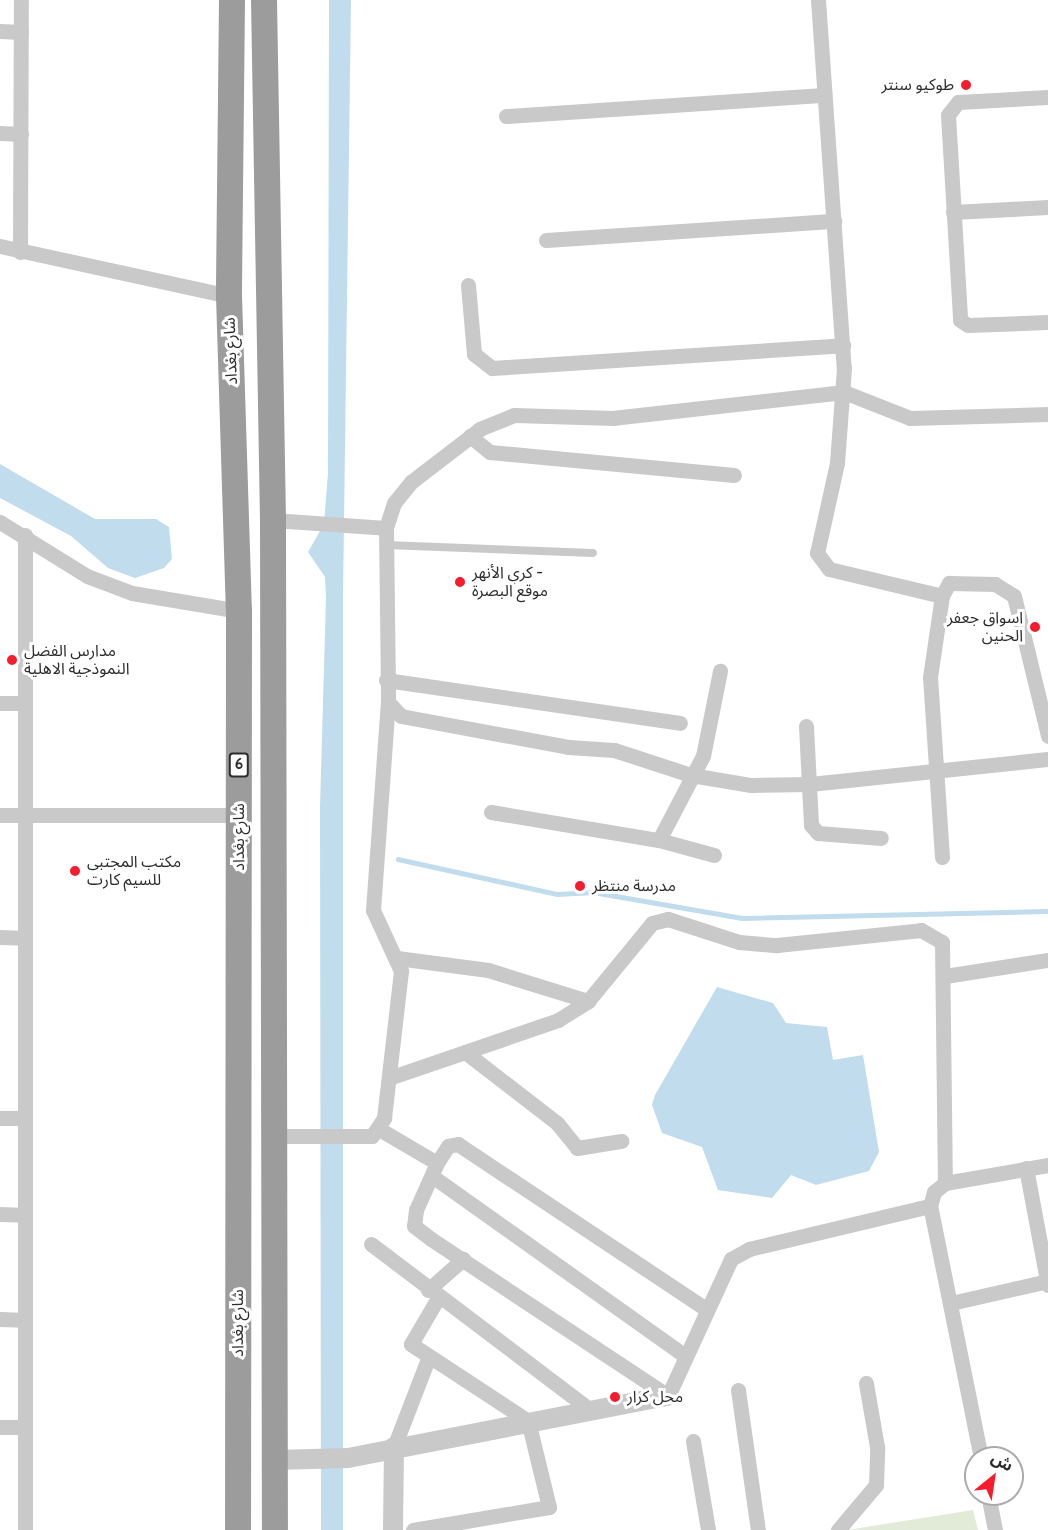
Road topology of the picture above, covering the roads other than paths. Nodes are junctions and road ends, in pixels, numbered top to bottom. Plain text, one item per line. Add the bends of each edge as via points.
1 (21, 0) edge
2 (232, 0) edge
3 (264, 0) edge
4 (818, 0) edge
5 (0, 31) edge
6 (21, 32) junction
7 (824, 95) junction
8 (1048, 97) edge
9 (506, 116) dead end
10 (0, 133) edge
11 (21, 134) junction
12 (1048, 207) edge
13 (953, 212) junction
14 (834, 221) junction
15 (546, 240) dead end
16 (0, 246) edge
17 (20, 252) junction
18 (468, 285) dead end
19 (229, 296) junction
20 (1048, 322) edge
21 (843, 345) junction
22 (844, 392) junction
23 (1048, 414) edge
24 (470, 436) junction
25 (734, 475) dead end
26 (273, 520) junction
27 (0, 522) edge
28 (386, 528) junction
29 (26, 535) junction
30 (387, 545) junction
31 (592, 553) dead end
32 (942, 596) junction
33 (239, 611) junction
34 (720, 671) dead end
35 (386, 680) junction
36 (388, 702) junction
37 (0, 703) edge
38 (25, 703) junction
39 (680, 723) dead end
40 (806, 726) dead end
41 (1048, 736) edge
42 (1048, 759) edge
43 (939, 768) junction
44 (691, 775) junction
45 (810, 784) junction
46 (491, 812) dead end
47 (0, 815) edge
48 (26, 815) junction
49 (239, 815) junction
50 (881, 838) dead end
51 (659, 840) junction
52 (714, 855) dead end
53 (942, 857) dead end
54 (0, 937) edge
55 (25, 938) junction
56 (397, 958) junction
57 (1047, 960) edge
58 (945, 976) junction
59 (588, 1001) junction
60 (465, 1052) junction
61 (390, 1078) junction
62 (0, 1118) edge
63 (26, 1119) junction
64 (373, 1131) junction
65 (284, 1136) junction
66 (621, 1142) dead end
67 (1048, 1165) edge
68 (1026, 1168) junction
69 (435, 1170) junction
70 (945, 1183) junction
71 (930, 1206) junction
72 (0, 1214) edge
73 (25, 1215) junction
74 (371, 1244) dead end
75 (463, 1259) junction
76 (1048, 1282) edge
77 (433, 1294) junction
78 (951, 1303) junction
79 (706, 1309) junction
80 (0, 1319) edge
81 (25, 1320) junction
82 (685, 1356) junction
83 (428, 1359) junction
84 (866, 1383) dead end
85 (738, 1390) dead end
86 (668, 1396) junction
87 (589, 1409) junction
88 (528, 1421) junction
89 (0, 1427) edge
90 (25, 1428) junction
91 (693, 1442) dead end
92 (979, 1446) edge
93 (394, 1448) junction
94 (275, 1460) junction
95 (990, 1506) edge
96 (447, 1527) edge
97 (25, 1530) edge
98 (238, 1530) edge
99 (275, 1530) edge
100 (393, 1530) edge
101 (413, 1530) edge
102 (708, 1530) edge
103 (758, 1530) edge
104 (838, 1530) edge
105 (995, 1530) edge

1 - 6 street
2 - 19 highway, شارع بغداد / 6
3 - 26 highway, شارع بغداد / 6
4 - 7 street
5 - 6 street
6 - 11 street
7 - 9 street
7 - 14 street
8 - 13 street via 951,105
10 - 11 street
11 - 17 street
12 - 13 street
13 - 20 street via 960,320 968,325
14 - 15 street
14 - 21 street
16 - 17 street
17 - 19 street
18 - 21 street via 474,354 492,368
19 - 33 highway, شارع بغداد / 6
21 - 22 street
22 - 23 street via 910,418
22 - 24 street via 614,418 514,415
22 - 32 street via 819,560 835,571
24 - 25 street via 490,452
24 - 28 street via 402,492
26 - 28 street
26 - 65 highway, شارع بغداد / 6
27 - 29 street
28 - 30 street
29 - 33 street via 87,576 132,593
29 - 38 street
30 - 31 lane
30 - 35 street
32 - 41 street via 949,584 995,584 1014,596
32 - 43 street via 930,677
33 - 49 highway, شارع بغداد / 6
34 - 44 street via 702,756
35 - 36 street
35 - 39 street
36 - 44 street via 401,716 568,747 614,750
36 - 56 street via 373,910
37 - 38 street
38 - 48 street
40 - 45 street
42 - 43 street
43 - 45 street
43 - 53 street
44 - 45 street via 751,785
44 - 51 street
45 - 50 street via 811,825 818,833
46 - 51 street
47 - 48 street
48 - 49 street
48 - 55 street
49 - 98 highway, شارع بغداد / 6
51 - 52 street
54 - 55 street
55 - 63 street
56 - 59 street via 488,970
56 - 61 street via 401,971
57 - 58 street
58 - 59 street via 942,942 921,930 777,945 739,942 668,919 652,923 635,939 620,966
58 - 70 street
59 - 60 street via 558,1020
60 - 61 street
60 - 66 street via 557,1123 577,1148
61 - 64 street
62 - 63 street
63 - 73 street
64 - 65 street
64 - 69 street
65 - 94 highway, شارع بغداد / 6
67 - 68 street
68 - 70 street
68 - 76 street
69 - 75 street via 414,1226
69 - 79 street via 448,1146 458,1144
69 - 82 street
70 - 71 street via 934,1192
71 - 78 street
71 - 79 street via 749,1249 731,1259
72 - 73 street
73 - 81 street
74 - 77 street
75 - 77 street
75 - 86 street
76 - 78 street
77 - 83 street via 411,1344
77 - 87 street
78 - 92 street
79 - 82 street
80 - 81 street
81 - 90 street
82 - 86 street
83 - 88 street
83 - 93 street
84 - 104 street via 878,1447 876,1485
85 - 103 street
86 - 87 street
87 - 88 street
88 - 93 street
88 - 96 street via 549,1507
89 - 90 street
90 - 97 street
91 - 102 street
93 - 94 street via 348,1458
93 - 100 street
94 - 99 highway, شارع بغداد / 6
95 - 105 street
96 - 101 street

